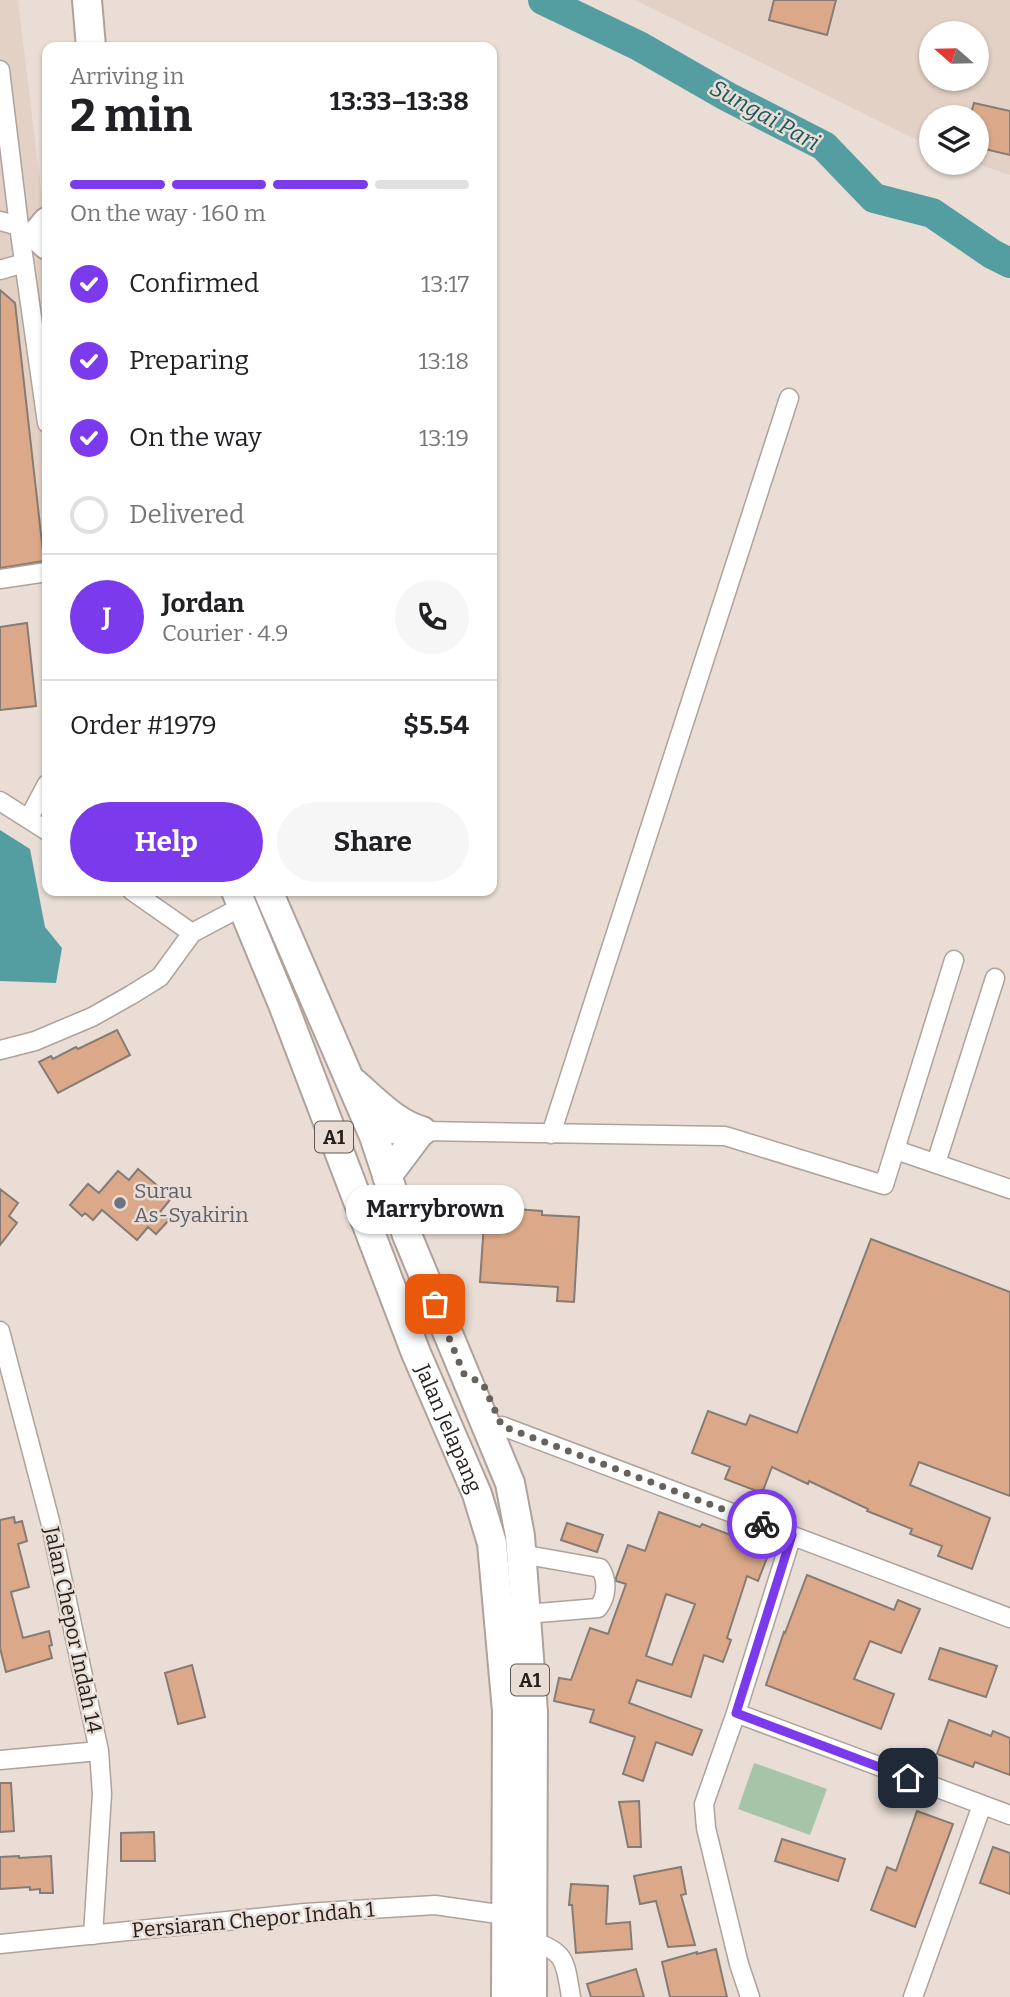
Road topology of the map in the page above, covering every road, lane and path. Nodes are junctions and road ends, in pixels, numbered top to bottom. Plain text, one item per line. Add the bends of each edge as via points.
1 (70, 0) edge
2 (87, 0) edge
3 (73, 42) edge
4 (91, 42) edge
5 (0, 69) edge
6 (0, 221) edge
7 (36, 233) edge
8 (24, 263) junction
9 (0, 270) edge
10 (42, 389) edge
11 (789, 398) dead end
12 (42, 573) edge
13 (0, 579) edge
14 (42, 793) edge
15 (0, 801) edge
16 (29, 818) junction
17 (42, 827) edge
18 (139, 896) edge
19 (270, 896) edge
20 (239, 898) edge
21 (192, 933) junction
22 (954, 960) dead end
23 (995, 978) dead end
24 (0, 1050) edge
25 (349, 1079) junction
26 (325, 1114) junction
27 (421, 1131) junction
28 (551, 1134) junction
29 (374, 1136) junction
30 (896, 1150) junction
31 (936, 1163) junction
32 (387, 1176) junction
33 (1010, 1189) edge
34 (355, 1194) junction
35 (0, 1331) edge
36 (464, 1374) junction
37 (430, 1383) junction
38 (502, 1426) junction
39 (510, 1483) junction
40 (792, 1535) junction
41 (521, 1554) junction
42 (526, 1614) junction
43 (1010, 1618) edge
44 (736, 1713) junction
45 (99, 1751) junction
46 (0, 1760) edge
47 (982, 1805) junction
48 (1010, 1815) edge
49 (505, 1915) junction
50 (93, 1936) junction
51 (531, 1941) junction
52 (0, 1944) edge
53 (506, 1997) edge
54 (532, 1997) edge
55 (571, 1997) edge
56 (750, 1997) edge
57 (913, 1997) edge

1 - 3 main road
2 - 4 main road
5 - 7 street
6 - 7 street
7 - 8 street
8 - 9 street
8 - 10 street
11 - 28 street
12 - 13 street
14 - 16 street
15 - 16 street
16 - 17 street
18 - 21 street
19 - 25 main road, Jalan Jelapang / A1
20 - 21 street
20 - 26 main road, A1
21 - 24 street via 160,977 131,995 92,1017
22 - 30 street
23 - 31 street
25 - 27 main road via 389,1113
25 - 29 main road, Jalan Jelapang / A1
26 - 29 main road via 347,1132
26 - 34 main road, A1
27 - 28 street
27 - 29 street
27 - 32 main road
28 - 30 street via 725,1136 884,1185
29 - 32 main road, Jalan Jelapang / A1
29 - 34 main road
30 - 31 street
31 - 33 street
32 - 36 main road, Jalan Jelapang / A1
34 - 37 main road, Jalan Jelapang / A1 via 370,1232 367,1277 395,1345 416,1353
35 - 45 street, Jalan Chepor Indah 14 via 50,1521
36 - 37 main road via 444,1370
36 - 38 main road via 483,1384
36 - 39 main road, Jalan Jelapang / A1
37 - 49 main road, Jalan Jelapang / A1 via 477,1494 492,1543 507,1711
38 - 39 main road
38 - 40 street
39 - 41 main road, Jalan Jelapang / A1
40 - 43 street
40 - 44 street
41 - 42 main road, Jalan Jelapang / A1
41 - 42 street via 600,1568 604,1575 604,1600 598,1608
42 - 51 main road, Jalan Jelapang / A1 via 533,1713
44 - 47 street
44 - 56 street via 704,1804 706,1828
45 - 46 street
45 - 50 street, Jalan Chepor Indah 14 via 102,1794
47 - 48 street
47 - 57 street
49 - 50 street, Persiaran Chepor Indah 1 via 435,1905 305,1913
49 - 53 main road, Jalan Jelapang / A1
50 - 52 street, Persiaran Chepor Indah 1
51 - 54 main road, Jalan Jelapang / A1
51 - 55 street via 557,1951 565,1965

